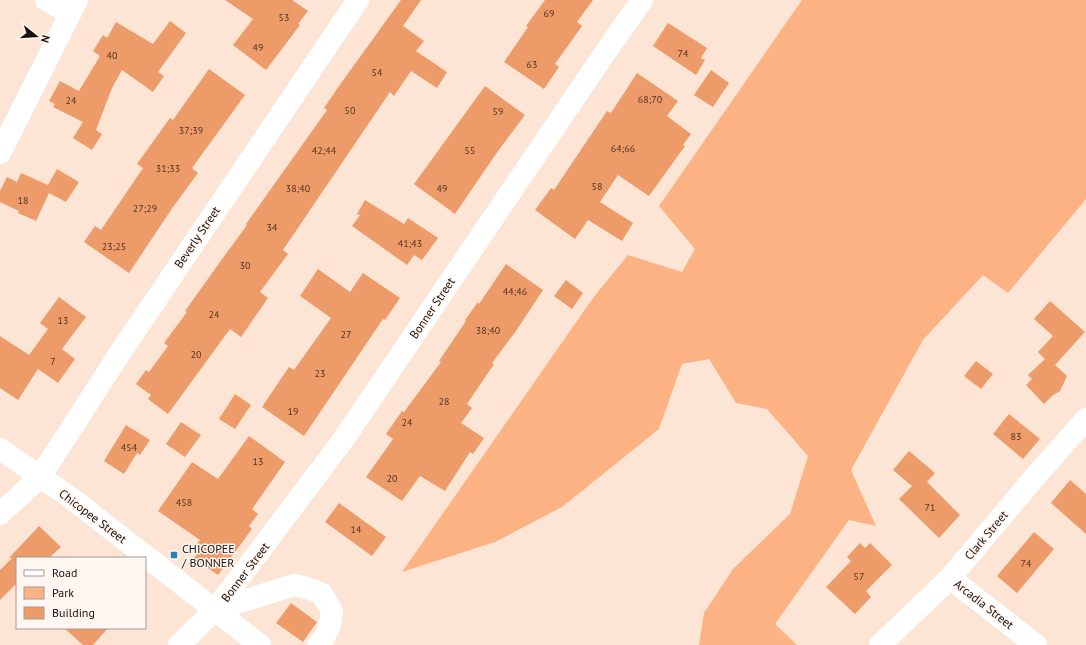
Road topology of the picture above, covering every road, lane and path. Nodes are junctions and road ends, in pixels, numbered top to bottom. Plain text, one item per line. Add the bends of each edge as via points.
1 (46, 0) edge
2 (358, 0) edge
3 (642, 0) edge
4 (73, 6) edge
5 (0, 153) edge
6 (1086, 419) edge
7 (0, 449) edge
8 (40, 477) junction
9 (0, 514) edge
10 (950, 578) junction
11 (216, 610) junction
12 (179, 645) edge
13 (260, 645) edge
14 (318, 645) edge
15 (880, 645) edge
16 (1036, 645) edge

1 - 4 street
2 - 8 street, Beverly Street via 120,353
3 - 11 street, Bonner Street via 343,440
4 - 5 street
6 - 10 street, Clark Street
7 - 8 street, Chicopee Street
8 - 9 street, Beverly Street
8 - 11 street, Chicopee Street
10 - 15 street, Clark Street
10 - 16 street, Arcadia Street
11 - 12 street, Bonner Street
11 - 13 street, Chicopee Street
11 - 14 street via 294,585 307,588 321,593 332,610 330,625

